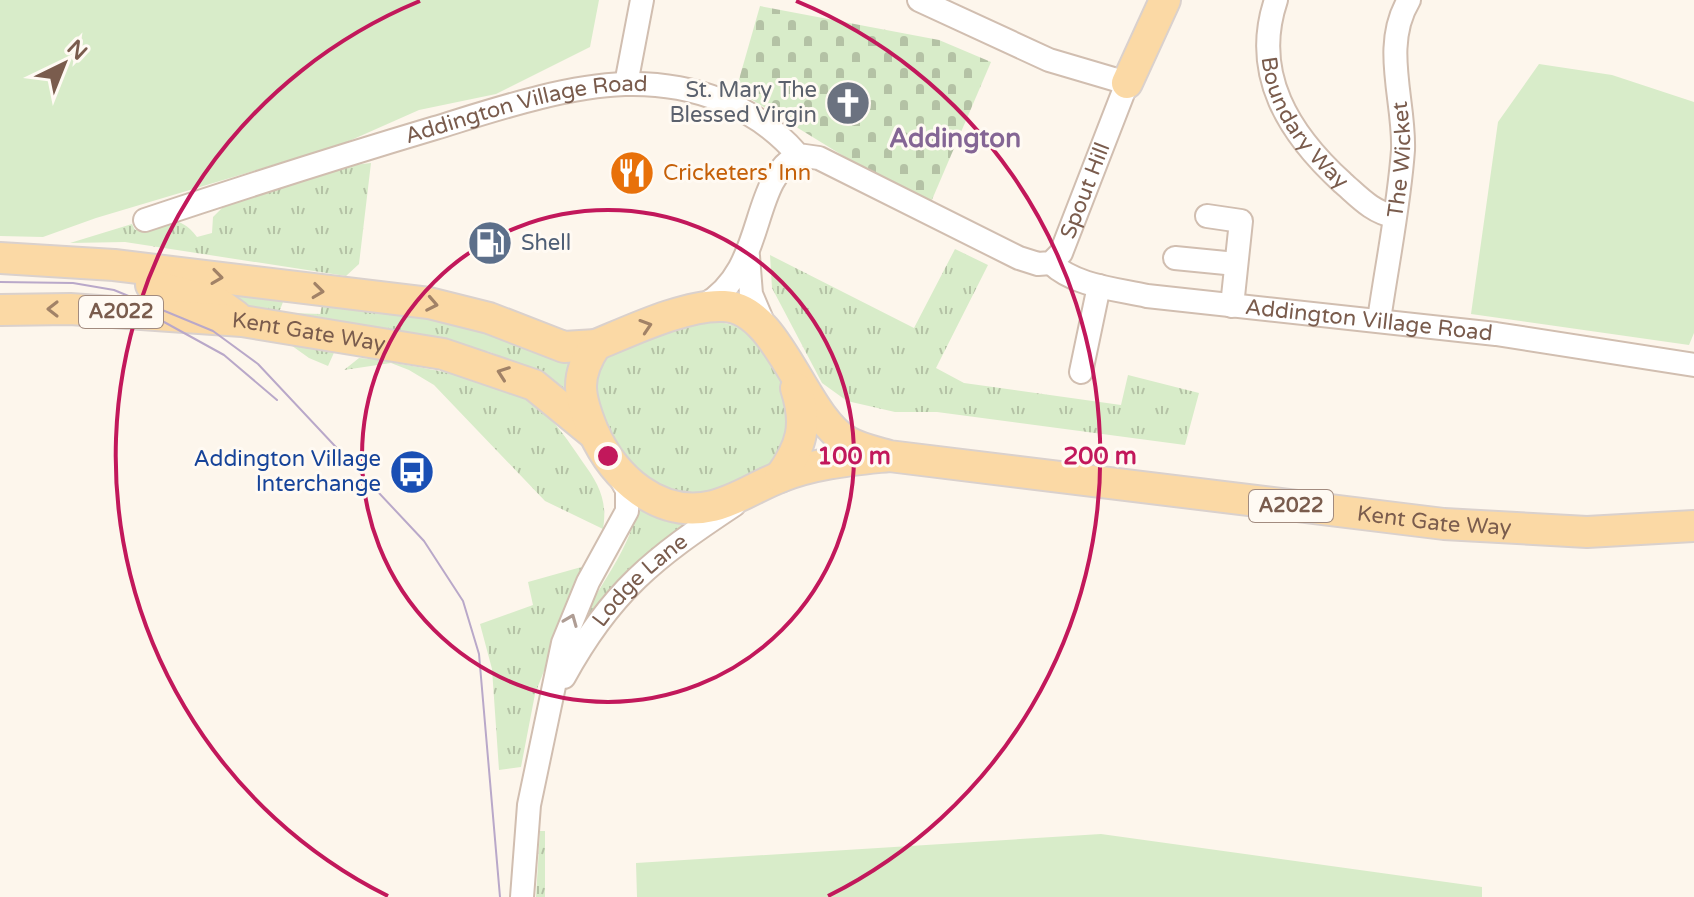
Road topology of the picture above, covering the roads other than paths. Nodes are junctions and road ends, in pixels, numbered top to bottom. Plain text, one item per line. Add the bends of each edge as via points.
1 (642, 0) edge
2 (919, 0) edge
3 (1165, 0) edge
4 (1276, 0) edge
5 (1409, 0) edge
6 (1127, 83) junction
7 (626, 84) junction
8 (798, 155) junction
9 (1207, 216) dead end
10 (1394, 216) junction
11 (145, 220) dead end
12 (748, 256) junction
13 (0, 258) edge
14 (1019, 258) joint
15 (1175, 258) dead end
16 (1051, 263) junction
17 (1236, 264) junction
18 (114, 265) junction
19 (1099, 286) junction
20 (1232, 306) junction
21 (698, 309) junction
22 (0, 310) edge
23 (1379, 320) junction
24 (242, 321) junction
25 (766, 328) junction
26 (596, 345) junction
27 (1694, 365) edge
28 (791, 371) junction
29 (1081, 372) dead end
30 (557, 405) junction
31 (603, 448) junction
32 (889, 456) junction
33 (767, 484) junction
34 (1694, 526) edge
35 (618, 528) junction
36 (554, 695) junction
37 (522, 897) edge

1 - 7 street
2 - 6 street via 1049,60
3 - 6 main road
4 - 10 street, Boundary Way via 1268,60 1279,106 1337,177 1366,203
5 - 10 street, The Wicket via 1401,13 1396,58 1403,150
6 - 16 street, Spout Hill via 1061,253
7 - 8 street, Addington Village Road via 680,88 728,101 784,137
7 - 11 street, Addington Village Road via 581,88 501,109 198,214
8 - 12 street via 777,172
8 - 14 street, Addington Village Road via 819,158
9 - 17 street via 1241,221
10 - 23 street, The Wicket
12 - 21 street via 721,296
12 - 25 street via 751,294
13 - 18 main road, Kent Gate Way / A2022
14 - 16 street, Spout Hill
15 - 17 street
16 - 19 street, Addington Village Road via 1060,272
17 - 20 street
18 - 24 main road via 148,284 218,303
18 -> 26 main road, Kent Gate Way / A2022 via 429,303 489,318 564,347
19 - 20 street, Addington Village Road
19 - 29 street
20 - 23 street, Addington Village Road
21 - 25 main road via 727,305
26 -> 21 main road
24 -> 22 main road, Kent Gate Way / A2022 via 70,309
23 - 27 street, Addington Village Road
30 -> 24 main road, Kent Gate Way / A2022 via 534,385 443,354
25 - 28 main road
26 - 31 main road via 579,377 585,409
28 - 32 main road via 831,428 849,443
28 - 33 main road via 804,416 803,436 795,456
30 - 31 main road, Kent Gate Way / A2022
30 - 35 street via 594,453 609,484
31 - 33 main road via 639,491 669,505 712,506
31 - 35 street, Lodge Lane via 627,490 627,511
32 - 33 main road via 830,462
32 - 34 main road, Kent Gate Way / A2022 via 1444,524 1587,532
33 - 36 street, Lodge Lane via 637,575 589,632
36 -> 35 street, Lodge Lane via 572,617
36 - 37 street, Lodge Lane via 529,805

